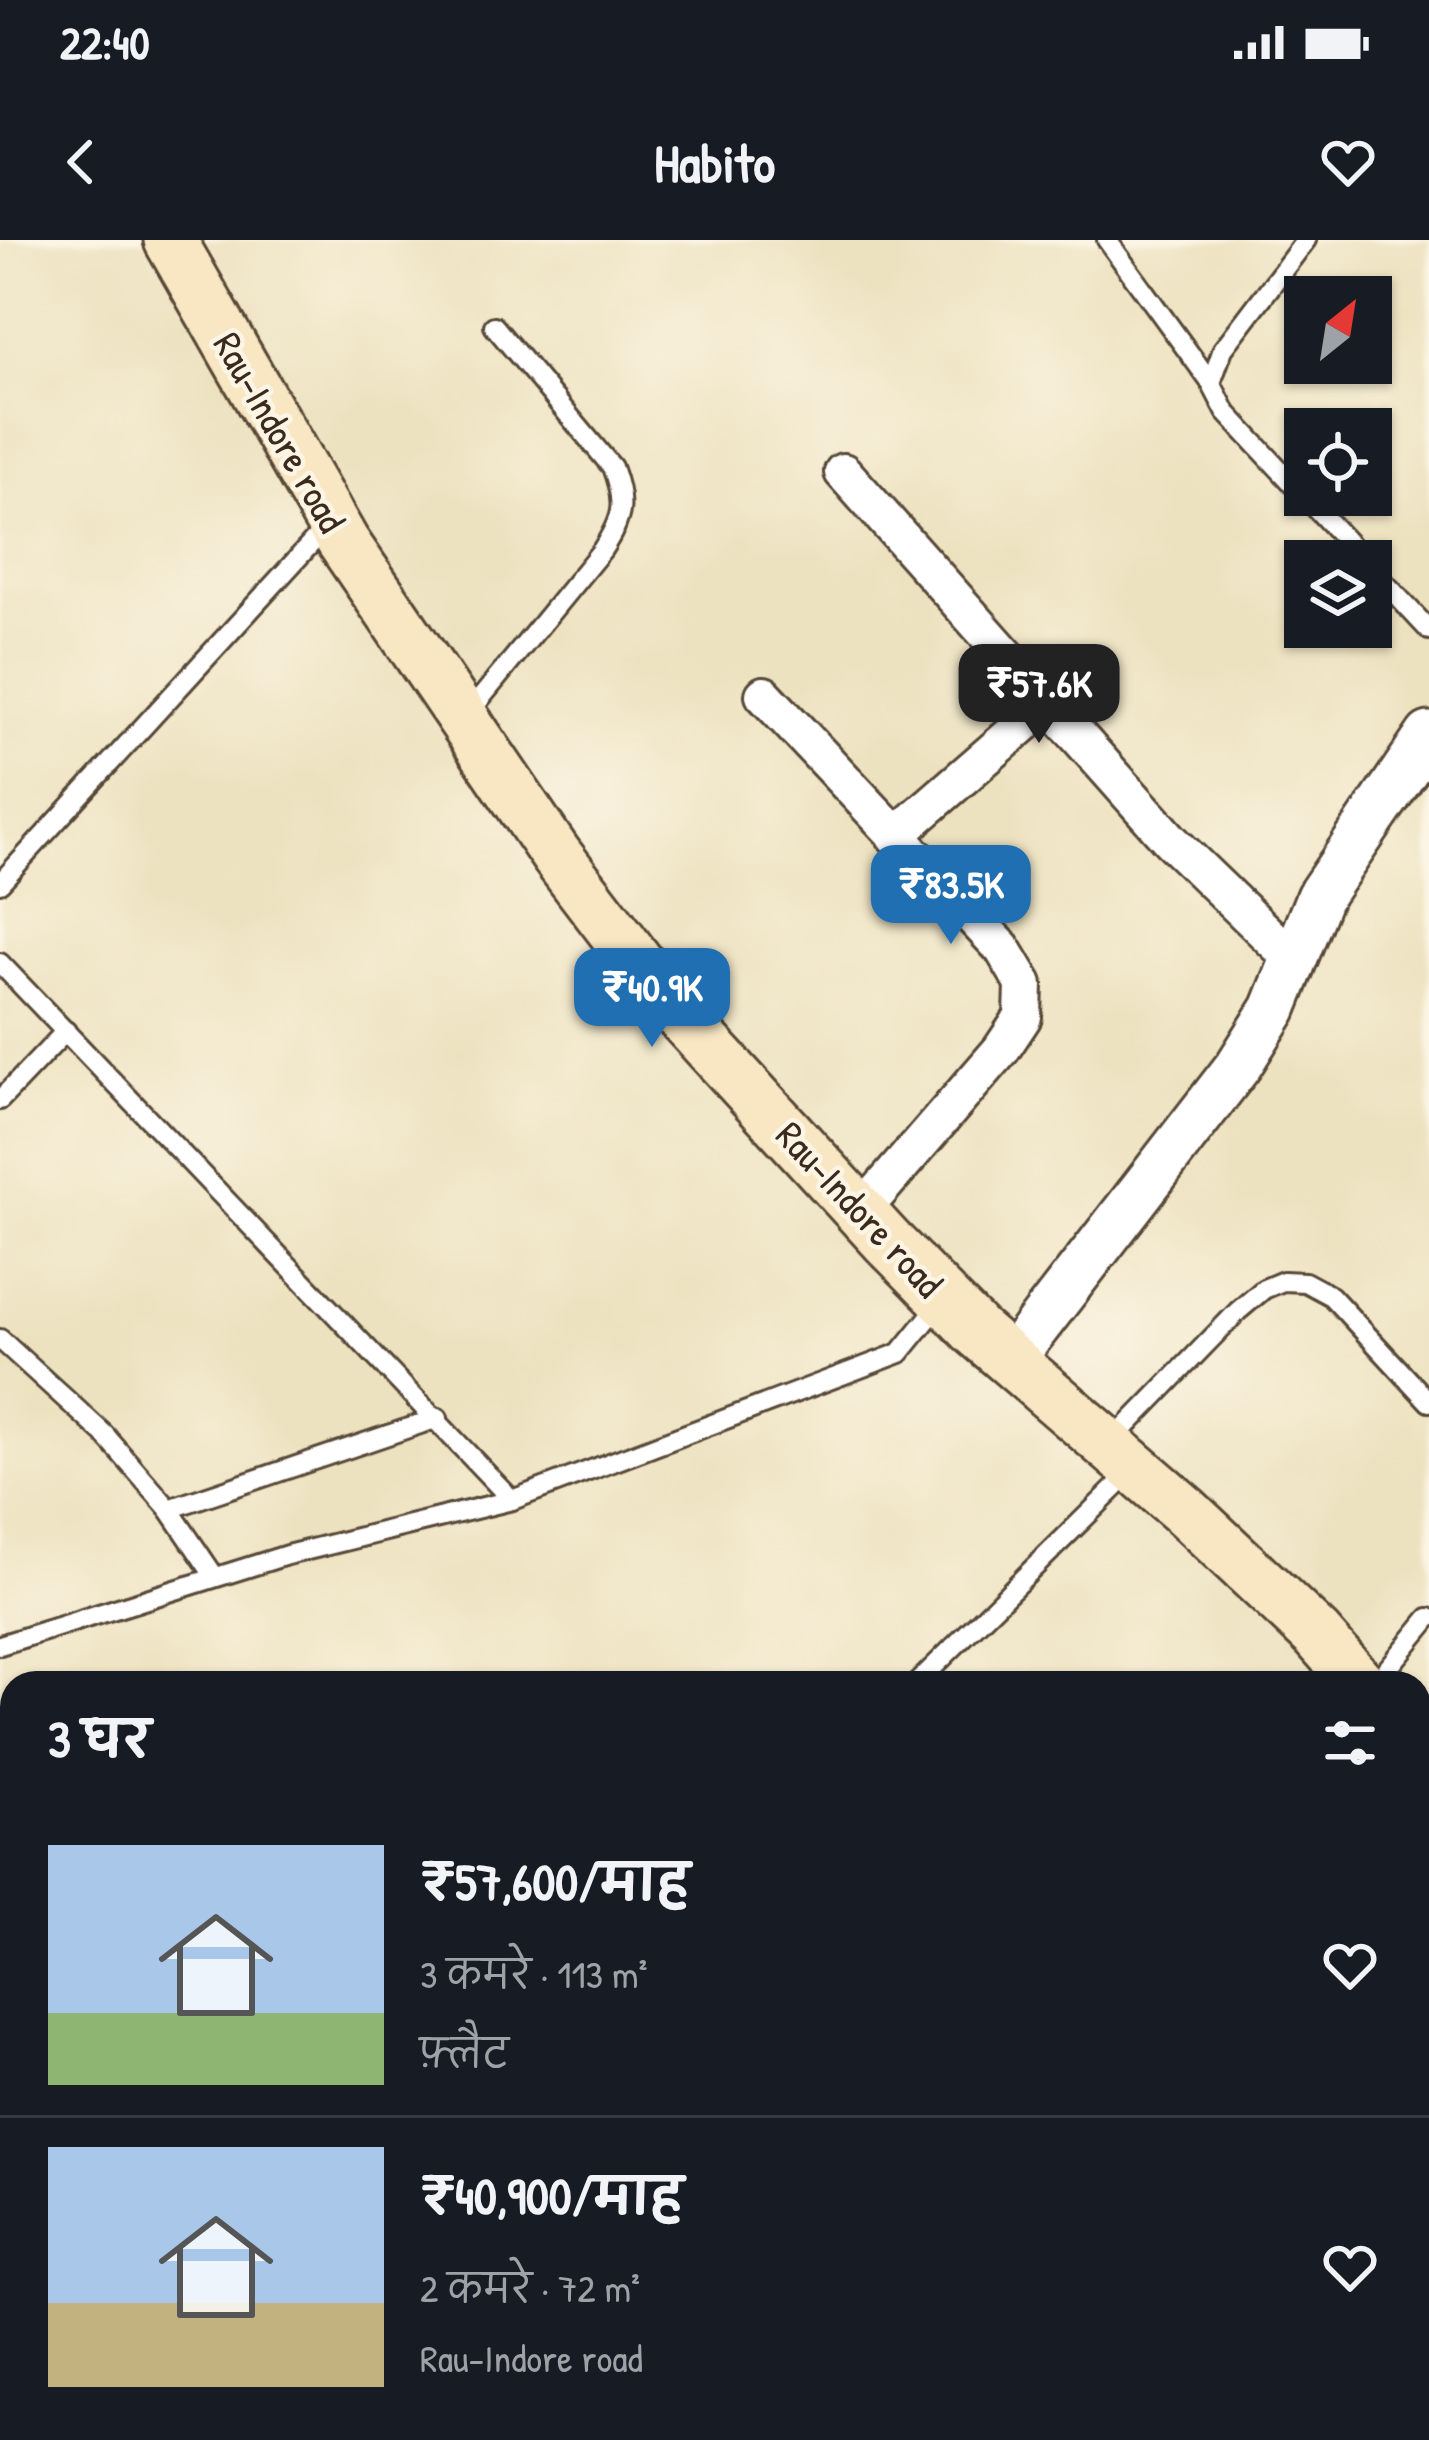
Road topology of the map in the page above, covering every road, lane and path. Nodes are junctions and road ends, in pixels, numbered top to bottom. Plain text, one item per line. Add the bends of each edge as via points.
1 (170, 240) edge
2 (1107, 240) edge
3 (1306, 240) edge
4 (494, 326) dead end
5 (1211, 383) junction
6 (844, 472) dead end
7 (332, 521) junction
8 (1345, 540) edge
9 (1392, 590) edge
10 (1429, 630) edge
11 (764, 695) dead end
12 (1048, 703) junction
13 (464, 719) junction
14 (1429, 735) edge
15 (895, 836) junction
16 (0, 883) edge
17 (1296, 962) junction
18 (0, 963) edge
19 (66, 1031) junction
20 (0, 1100) edge
21 (860, 1213) junction
22 (944, 1299) junction
23 (0, 1340) edge
24 (1011, 1360) junction
25 (1429, 1402) edge
26 (438, 1418) junction
27 (1122, 1456) junction
28 (512, 1500) junction
29 (169, 1509) junction
30 (215, 1577) junction
31 (1429, 1618) edge
32 (0, 1646) edge
33 (928, 1671) edge
34 (1348, 1671) edge
35 (1386, 1671) edge

1 - 7 main road, Rau-Indore road
2 - 5 lane
3 - 5 lane via 1223,350
4 - 13 lane via 612,467 623,495 602,550
5 - 8 lane via 1226,412
6 - 12 street
7 - 13 main road, Rau-Indore road
7 - 16 lane
9 - 10 lane
11 - 15 street
12 - 15 street
12 - 17 street via 1171,841
13 - 21 main road, Rau-Indore road via 667,1001
14 - 17 street via 1319,897
15 - 21 street via 1003,949 1024,984 1022,1017
17 - 24 street via 1239,1065
18 - 19 lane
19 - 20 lane
19 - 26 lane
21 - 22 main road, Rau-Indore road
22 - 24 main road, Rau-Indore road
22 - 28 lane via 900,1352
23 - 29 lane via 104,1434
24 - 27 main road, Rau-Indore road
25 - 27 lane via 1330,1297 1305,1282 1283,1282 1238,1311
26 - 28 lane
26 - 29 lane
27 - 33 lane
27 - 34 main road, Rau-Indore road
28 - 30 lane
29 - 30 lane
30 - 32 lane
31 - 35 lane

